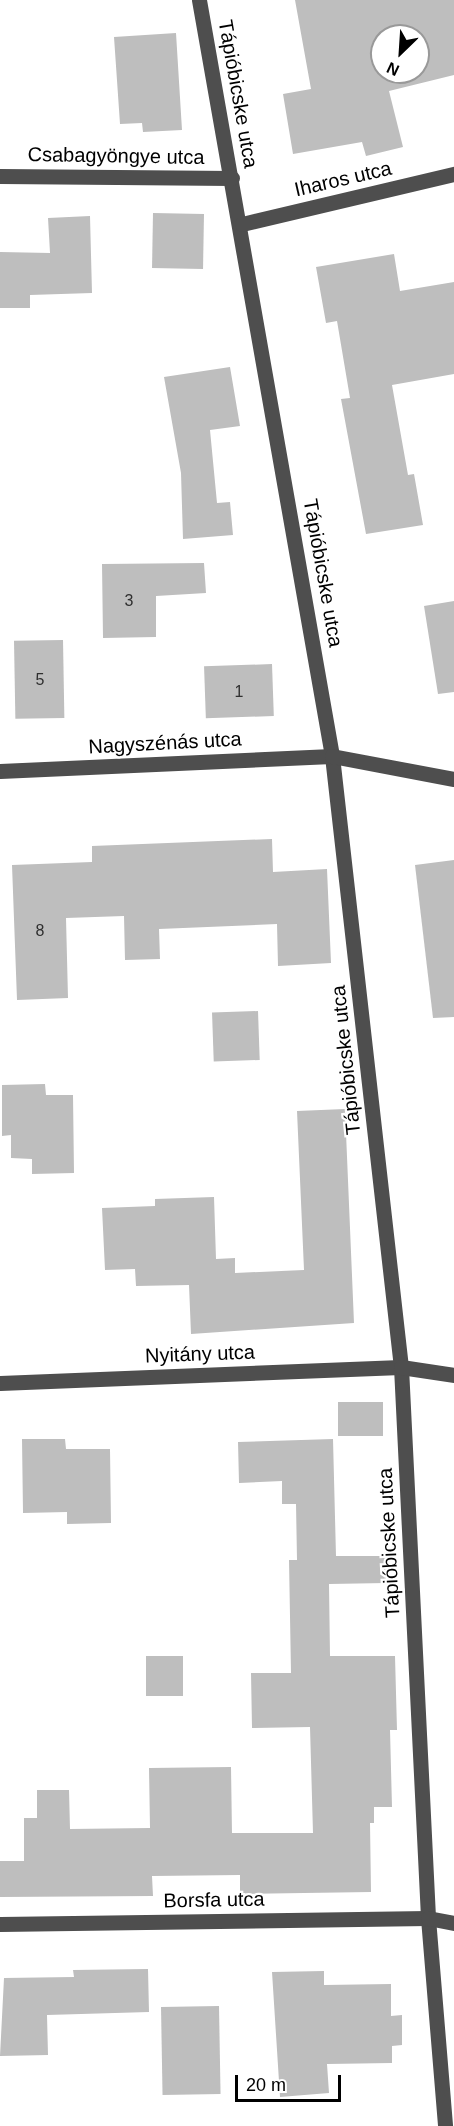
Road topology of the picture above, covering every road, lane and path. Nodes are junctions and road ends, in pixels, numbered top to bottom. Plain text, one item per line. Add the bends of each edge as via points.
1 (199, 0) edge
2 (454, 174) edge
3 (0, 176) edge
4 (232, 178) junction
5 (242, 224) junction
6 (332, 756) junction
7 (0, 771) edge
8 (454, 779) edge
9 (401, 1367) junction
10 (454, 1375) edge
11 (0, 1383) edge
12 (428, 1918) junction
13 (454, 1923) edge
14 (0, 1924) edge
15 (445, 2126) edge

1 - 4 street, Tápióbicske utca
2 - 5 street, Iharos utca
3 - 4 street, Csabagyöngye utca
4 - 5 street, Tápióbicske utca
5 - 6 street, Tápióbicske utca
6 - 7 street, Nagyszénás utca
6 - 8 street, Nagyszénás utca
6 - 9 street, Tápióbicske utca
9 - 10 street, Nyitány utca
9 - 11 street, Nyitány utca
9 - 12 street, Tápióbicske utca
12 - 13 street, Borsfa utca
12 - 14 street, Borsfa utca
12 - 15 street, Tápióbicske utca

